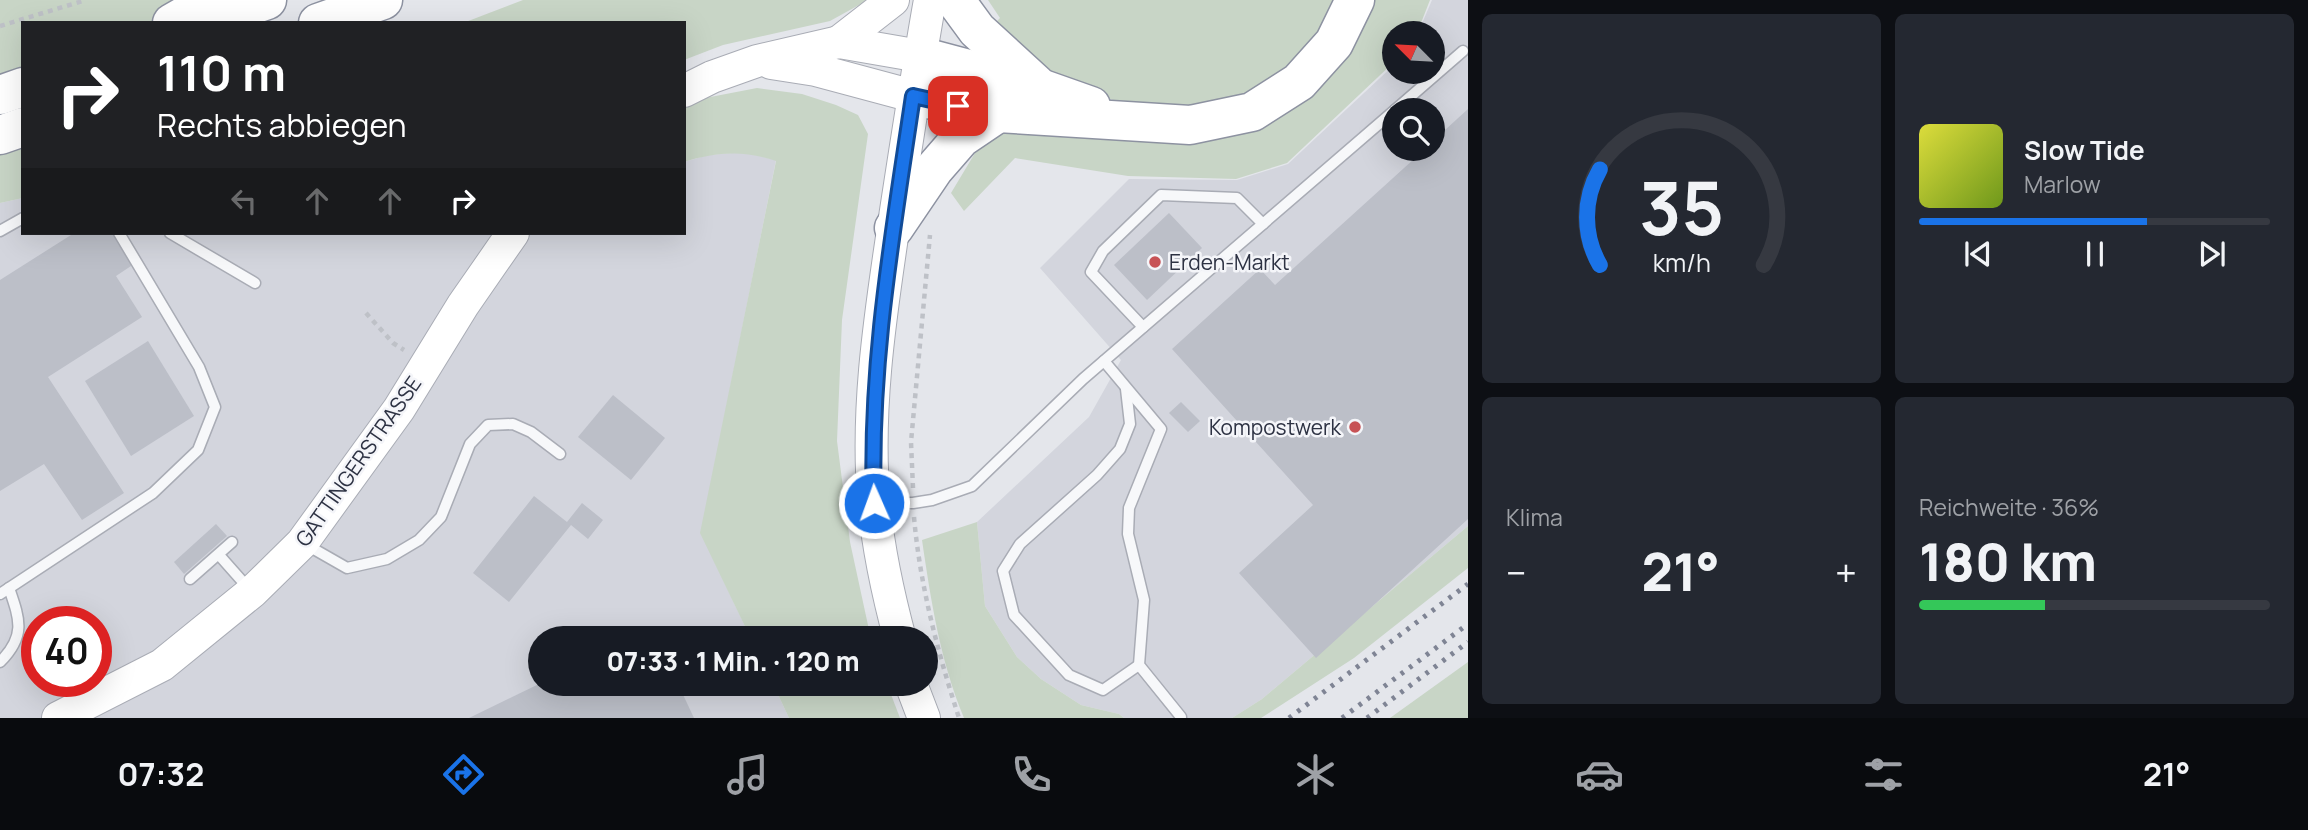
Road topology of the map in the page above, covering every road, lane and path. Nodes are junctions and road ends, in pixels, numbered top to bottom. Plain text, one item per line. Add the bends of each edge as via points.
1 (86, 0) edge
2 (212, 0) edge
3 (267, 0) edge
4 (383, 0) edge
5 (892, 0) edge
6 (930, 0) edge
7 (955, 0) edge
8 (1355, 0) edge
9 (175, 21) edge
10 (209, 21) edge
11 (324, 21) edge
12 (0, 26) edge
13 (839, 42) junction
14 (1463, 51) dead end
15 (920, 56) junction
16 (757, 61) junction
17 (21, 88) edge
18 (1040, 88) junction
19 (686, 90) edge
20 (0, 95) edge
21 (913, 96) junction
22 (1409, 98) edge
23 (998, 113) junction
24 (1136, 121) junction
25 (1382, 121) edge
26 (21, 128) edge
27 (0, 135) edge
28 (21, 219) edge
29 (1263, 224) junction
30 (894, 228) junction
31 (932, 230) dead end
32 (0, 231) edge
33 (120, 235) edge
34 (173, 235) edge
35 (512, 235) edge
36 (255, 283) dead end
37 (366, 313) dead end
38 (1143, 327) junction
39 (1104, 361) junction
40 (425, 365) junction
41 (1126, 389) junction
42 (560, 454) dead end
43 (874, 503) junction
44 (913, 503) junction
45 (232, 541) dead end
46 (302, 543) junction
47 (219, 555) junction
48 (190, 579) dead end
49 (4, 591) edge
50 (252, 592) junction
51 (897, 626) edge
52 (0, 662) edge
53 (1139, 665) junction
54 (916, 696) edge
55 (1181, 717) edge
56 (58, 718) edge
57 (924, 718) edge
58 (959, 718) edge

1 - 12 path
2 - 9 highway
3 - 10 highway
4 - 11 highway
5 - 13 street
6 - 15 street
7 - 18 highway via 978,30
8 - 24 highway via 1334,43 1299,82 1252,112 1190,125
13 - 15 street
13 - 16 street
14 - 22 lane
15 - 18 highway
15 - 21 street
16 - 19 street
16 - 21 street via 816,70
17 - 20 highway
18 - 24 highway
21 - 23 highway
21 - 30 street
23 - 24 highway
23 - 30 highway via 961,138 933,169
25 - 29 lane
26 - 27 highway
28 - 32 lane
29 - 38 lane
29 - 38 lane via 1237,198 1161,195 1103,251 1091,272
30 - 43 street via 873,396
31 - 44 path via 911,442
33 - 49 lane via 199,368 215,407 198,450 153,493
34 - 36 lane
35 - 40 street, GATTINGERSTRASSE
37 - 40 path via 393,343
38 - 39 lane
39 - 41 lane
39 - 44 lane via 972,486
40 - 46 street, GATTINGERSTRASSE via 399,409
41 - 53 lane via 1161,429 1129,508 1128,534 1144,600
41 - 53 lane via 1130,424 1119,449 1097,475 1020,544 1003,571 1014,615 1069,675 1103,690
42 - 46 lane via 513,424 488,425 470,444 440,517 419,540 387,559 347,568
43 - 44 lane
43 - 51 street via 884,577
44 - 58 path via 918,557
45 - 47 lane
46 - 50 street, GATTINGERSTRASSE
47 - 48 lane
47 - 50 lane
49 - 52 lane via 19,618 15,647
50 - 56 street, GATTINGERSTRASSE via 162,665
53 - 55 lane
54 - 57 street

